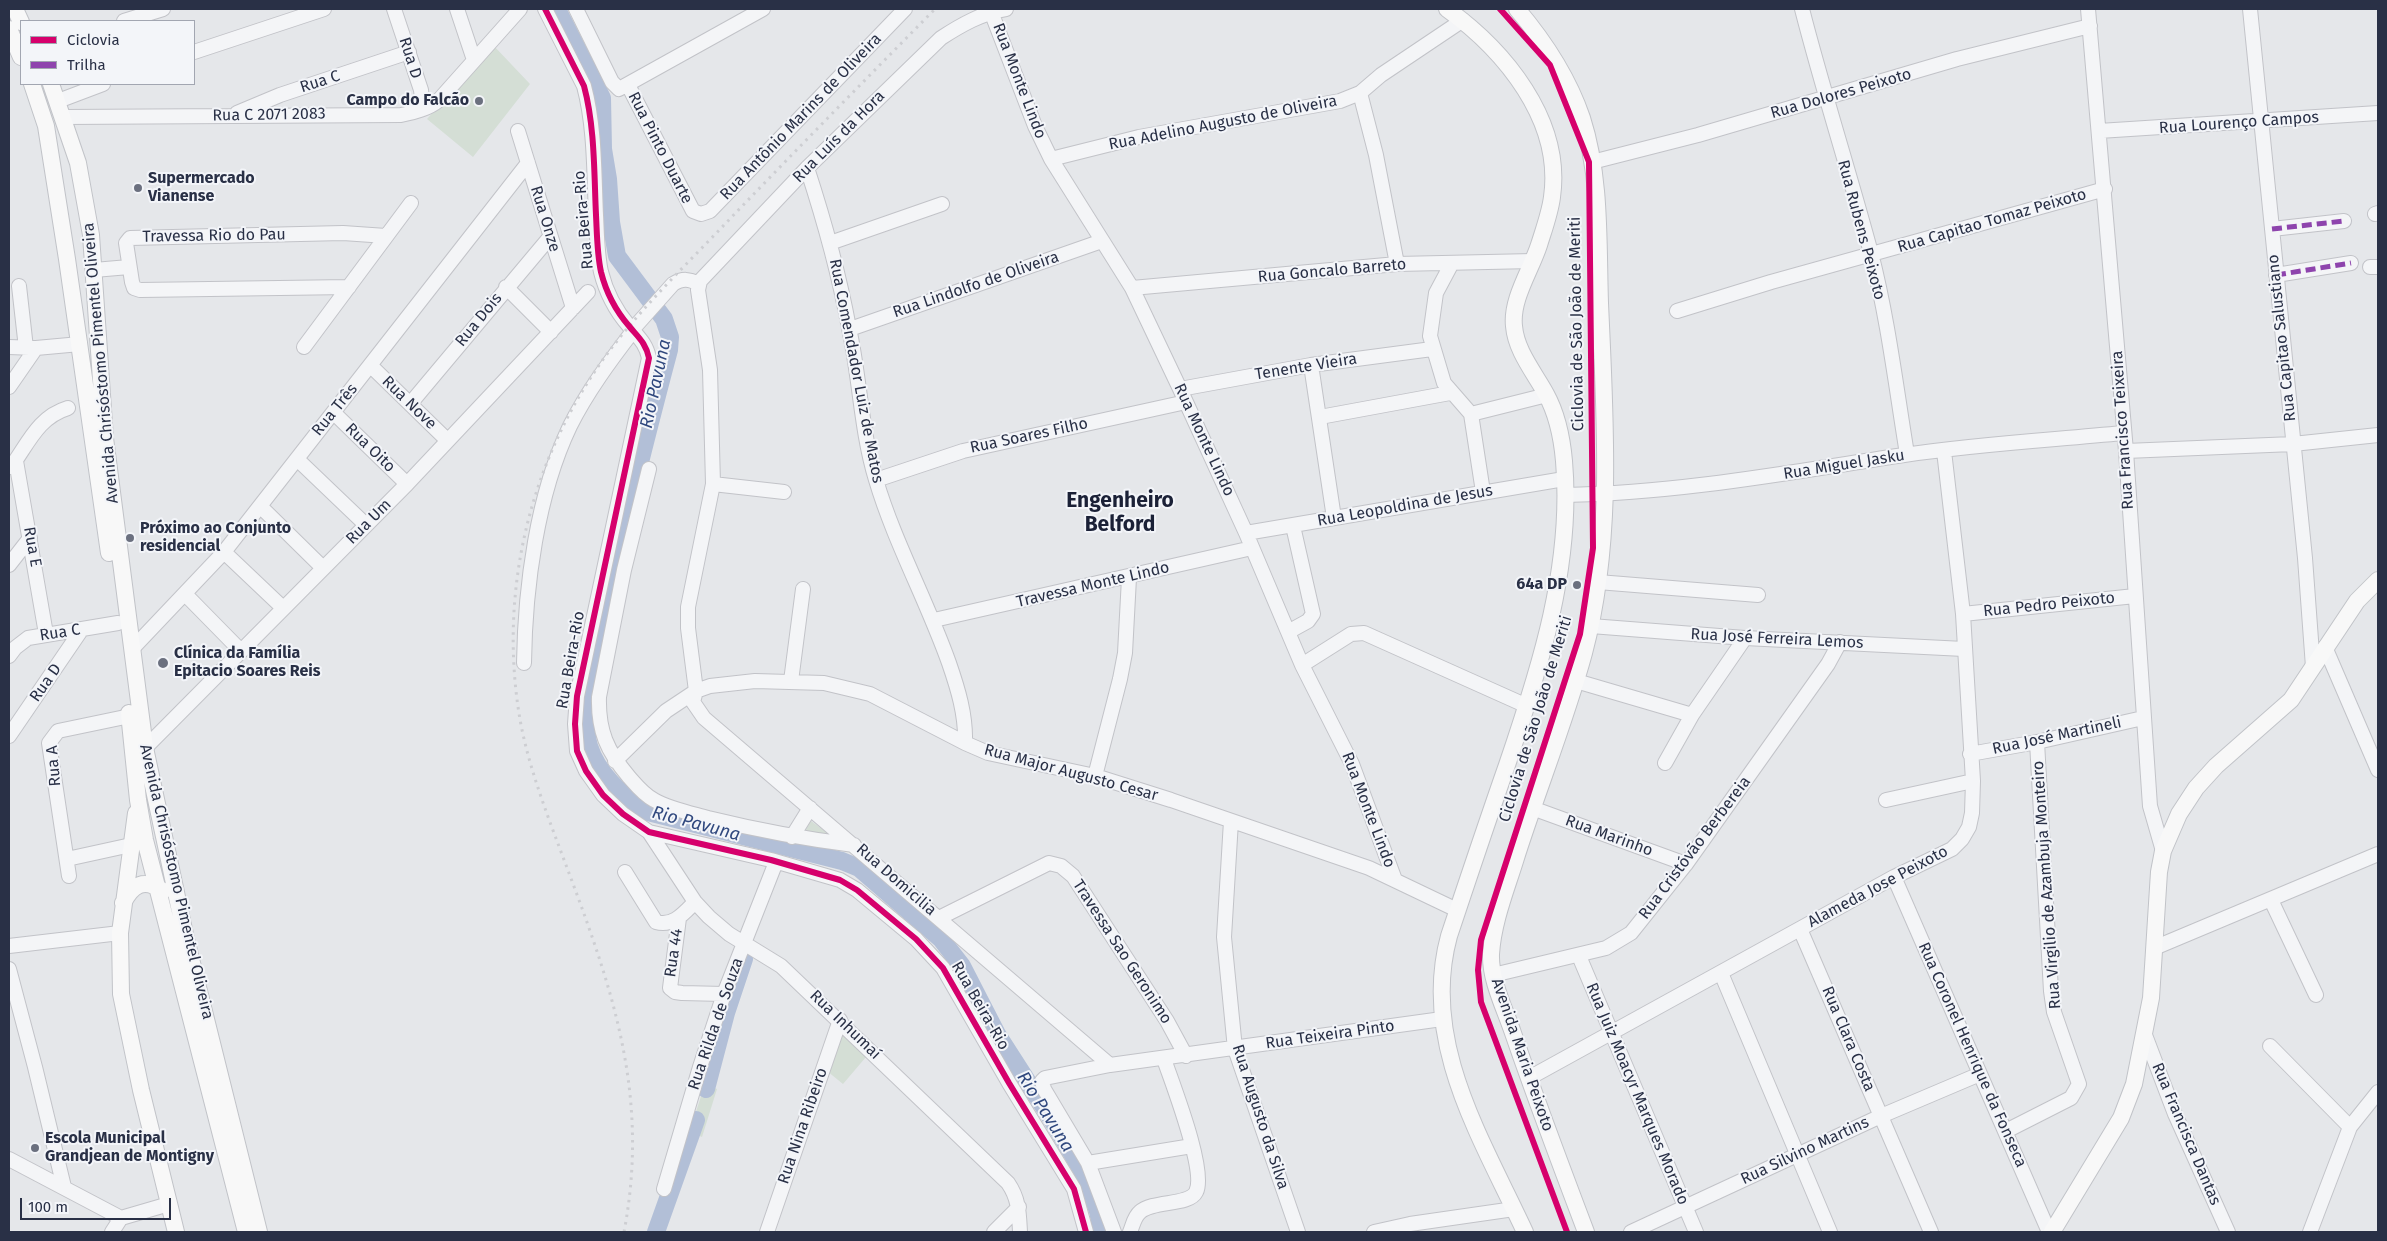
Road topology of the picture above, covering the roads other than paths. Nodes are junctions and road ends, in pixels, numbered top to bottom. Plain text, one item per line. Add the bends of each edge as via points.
1 (15, 9) edge
2 (163, 9) edge
3 (324, 9) edge
4 (394, 9) edge
5 (457, 9) edge
6 (520, 9) edge
7 (545, 9) edge
8 (576, 9) edge
9 (763, 9) edge
10 (905, 9) edge
11 (1447, 9) edge
12 (1518, 9) edge
13 (1802, 9) edge
14 (2088, 9) edge
15 (2250, 9) edge
16 (996, 10) edge
17 (127, 20) edge
18 (1463, 20) junction
19 (2090, 26) junction
20 (14, 31) edge
21 (195, 52) edge
22 (409, 52) junction
23 (20, 53) edge
24 (474, 60) junction
25 (32, 85) edge
26 (51, 85) edge
27 (100, 85) edge
28 (623, 87) junction
29 (1360, 93) junction
30 (1825, 99) junction
31 (58, 101) junction
32 (423, 109) junction
33 (2378, 113) edge
34 (232, 115) junction
35 (64, 117) junction
36 (2262, 122) junction
37 (518, 130) dead end
38 (2099, 132) junction
39 (1050, 160) junction
40 (1592, 162) junction
41 (528, 164) junction
42 (807, 168) junction
43 (54, 184) junction
44 (83, 184) junction
45 (2105, 189) junction
46 (411, 203) dead end
47 (942, 204) dead end
48 (693, 211) joint
49 (2344, 221) dead end
50 (2272, 229) junction
51 (91, 235) junction
52 (386, 236) junction
53 (550, 237) junction
54 (64, 240) junction
55 (1102, 241) junction
56 (830, 243) junction
57 (1871, 254) junction
58 (1533, 262) junction
59 (1452, 263) junction
60 (2351, 263) dead end
61 (1398, 264) junction
62 (129, 267) junction
63 (94, 270) junction
64 (2276, 275) junction
65 (699, 283) junction
66 (19, 286) dead end
67 (349, 286) junction
68 (506, 287) junction
69 (1132, 288) junction
70 (588, 292) dead end
71 (573, 308) junction
72 (1677, 310) dead end
73 (850, 329) junction
74 (632, 330) junction
75 (551, 332) junction
76 (80, 344) junction
77 (9, 347) edge
78 (304, 347) dead end
79 (31, 348) junction
80 (1432, 349) junction
81 (1311, 365) junction
82 (371, 366) junction
83 (14, 372) edge
84 (9, 387) edge
85 (1180, 389) junction
86 (1450, 393) junction
87 (1547, 395) junction
88 (1186, 402) junction
89 (410, 404) junction
90 (68, 408) dead end
91 (334, 413) junction
92 (1471, 414) junction
93 (1320, 417) junction
94 (2123, 433) junction
95 (2378, 435) edge
96 (447, 440) junction
97 (2293, 444) junction
98 (1944, 451) junction
99 (2126, 451) junction
100 (1906, 454) junction
101 (298, 459) junction
102 (12, 465) edge
103 (649, 469) dead end
104 (876, 480) junction
105 (407, 484) junction
106 (713, 484) junction
107 (1565, 487) junction
108 (784, 492) dead end
109 (1483, 492) junction
110 (1605, 494) junction
111 (261, 507) junction
112 (1334, 518) junction
113 (366, 525) junction
114 (1293, 526) junction
115 (1246, 533) junction
116 (30, 538) junction
117 (1252, 548) junction
118 (224, 552) junction
119 (9, 565) edge
120 (323, 568) junction
121 (1129, 578) junction
122 (2378, 580) edge
123 (1598, 582) junction
124 (803, 589) dead end
125 (186, 594) junction
126 (1758, 594) dead end
127 (2135, 596) junction
128 (282, 607) junction
129 (1963, 614) junction
130 (934, 620) junction
131 (118, 623) junction
132 (1591, 626) junction
133 (82, 629) junction
134 (1288, 632) junction
135 (46, 634) junction
136 (1745, 638) junction
137 (1840, 642) junction
138 (2325, 647) junction
139 (132, 648) junction
140 (1964, 649) junction
141 (241, 651) junction
142 (9, 656) edge
143 (524, 663) dead end
144 (1302, 664) junction
145 (2313, 667) junction
146 (791, 681) junction
147 (1576, 681) junction
148 (696, 690) junction
149 (1527, 706) junction
150 (1692, 715) junction
151 (130, 716) junction
152 (2143, 718) junction
153 (9, 736) edge
154 (2037, 742) junction
155 (965, 743) junction
156 (145, 748) junction
157 (1970, 754) junction
158 (615, 761) junction
159 (1665, 763) dead end
160 (2378, 770) edge
161 (1095, 776) junction
162 (1972, 781) junction
163 (138, 800) junction
164 (1886, 800) dead end
165 (810, 808) junction
166 (1532, 808) junction
167 (1231, 821) junction
168 (649, 832) junction
169 (792, 837) junction
170 (131, 845) junction
171 (854, 845) junction
172 (2163, 851) junction
173 (2378, 854) edge
174 (67, 858) junction
175 (776, 862) junction
176 (1686, 864) junction
177 (625, 872) dead end
178 (70, 876) dead end
179 (1894, 877) junction
180 (1395, 880) junction
181 (155, 886) junction
182 (2271, 900) junction
183 (695, 902) junction
184 (122, 905) junction
185 (1457, 910) junction
186 (679, 918) junction
187 (939, 918) junction
188 (183, 927) junction
189 (1800, 929) junction
190 (120, 933) junction
191 (745, 943) junction
192 (9, 946) edge
193 (2154, 948) junction
194 (1579, 956) junction
195 (9, 969) edge
196 (1721, 973) junction
197 (1493, 975) junction
198 (724, 994) junction
199 (2316, 995) dead end
200 (840, 1020) junction
201 (1442, 1020) junction
202 (1611, 1034) junction
203 (2145, 1035) junction
204 (2270, 1046) dead end
205 (1235, 1048) junction
206 (1186, 1056) junction
207 (1164, 1059) junction
208 (1110, 1065) junction
209 (1980, 1074) junction
210 (1529, 1078) junction
211 (2378, 1092) edge
212 (1881, 1116) junction
213 (2350, 1127) junction
214 (2006, 1131) junction
215 (1192, 1146) junction
216 (1797, 1154) junction
217 (9, 1159) edge
218 (1088, 1163) junction
219 (64, 1187) junction
220 (664, 1189) dead end
221 (169, 1204) junction
222 (1019, 1206) junction
223 (1685, 1206) junction
224 (1514, 1208) junction
225 (121, 1218) junction
226 (112, 1232) edge
227 (176, 1232) edge
228 (246, 1232) edge
229 (259, 1232) edge
230 (767, 1232) edge
231 (994, 1232) edge
232 (1020, 1232) edge
233 (1086, 1232) edge
234 (1114, 1232) edge
235 (1130, 1232) edge
236 (1298, 1232) edge
237 (1374, 1232) edge
238 (1525, 1232) edge
239 (1586, 1232) edge
240 (1631, 1232) edge
241 (1696, 1232) edge
242 (1830, 1232) edge
243 (1931, 1232) edge
244 (2050, 1232) edge
245 (2228, 1232) edge
246 (2310, 1232) edge

1 - 20 main road
2 - 17 street
3 - 21 street
4 - 22 street, Rua D
5 - 24 street
6 - 24 street, Rua C 2071 2083
7 - 74 street, Rua Beira-Rio via 584,86 594,168 598,260 607,291
8 - 28 street via 612,82
9 - 28 street, Rua Pinto Duarte
10 - 48 street, Rua Antônio Marins de Oliveira via 710,211 701,214
11 - 18 main road
12 - 40 main road, Avenida Maria Peixoto via 1569,85 1582,118
13 - 30 street, Rua Rubens Peixoto
14 - 19 street, Rua Francisco Teixeira
15 - 36 street, Rua Capitao Salustiano
16 - 39 street, Rua Monte Lindo via 1035,126
16 - 42 street, Rua Luís da Hora via 941,38
18 - 29 street, Rua Adelino Augusto de Oliveira via 1381,75
18 - 58 main road via 1510,68 1532,100 1549,144 1553,195
19 - 30 street, Rua Dolores Peixoto via 1957,59
19 - 38 street, Rua Francisco Teixeira
20 - 23 main road
22 - 32 street, Rua D via 421,90
22 - 34 street, Rua C via 280,95
24 - 32 street, Rua C 2071 2083 via 439,100
25 - 43 main road, Avenida Chrisóstomo Pimentel Oliveira via 46,126
26 - 31 main road, Avenida Chrisóstomo Pimentel Oliveira
27 - 31 street
28 - 48 street, Rua Pinto Duarte
29 - 39 street, Rua Adelino Augusto de Oliveira via 1332,104 1139,137
29 - 61 street
30 - 40 street, Rua Dolores Peixoto
30 - 57 street, Rua Rubens Peixoto
31 - 35 main road, Avenida Chrisóstomo Pimentel Oliveira
32 - 34 street, Rua C 2071 2083 via 401,115
33 - 36 street, Rua Lourenço Campos
34 - 35 street, Rua C 2071 2083
35 - 44 main road, Avenida Chrisóstomo Pimentel Oliveira
36 - 38 street, Rua Lourenço Campos
36 - 50 street, Rua Capitao Salustiano
37 - 41 street, Rua Onze
38 - 45 street, Rua Francisco Teixeira
39 - 55 street, Rua Monte Lindo
40 - 110 main road, Avenida Maria Peixoto via 1598,222
41 - 53 street, Rua Onze
41 - 82 street, Rua Três
42 - 56 street, Rua Comendador Luiz de Matos
42 - 65 street, Rua Luís da Hora
43 - 44 main road via 60,192 71,195
43 - 54 main road, Avenida Chrisóstomo Pimentel Oliveira
44 - 51 main road, Avenida Chrisóstomo Pimentel Oliveira
45 - 57 street, Rua Capitao Tomaz Peixoto
45 - 94 street, Rua Francisco Teixeira
46 - 52 street
47 - 56 street
49 - 50 street
50 - 64 street, Rua Capitao Salustiano
51 - 54 main road via 77,227 67,233
51 - 63 main road, Avenida Chrisóstomo Pimentel Oliveira
52 - 62 street, Travessa Rio do Pau via 343,233 130,238 126,243
52 - 67 street
53 - 68 street, Rua Dois
53 - 71 street, Rua Onze
54 - 76 main road, Avenida Chrisóstomo Pimentel Oliveira
55 - 69 street, Rua Monte Lindo
55 - 73 street, Rua Lindolfo de Oliveira
56 - 73 street, Rua Comendador Luiz de Matos
57 - 72 street, Rua Capitao Tomaz Peixoto
57 - 100 street, Rua Rubens Peixoto via 1891,353
58 - 59 street, Rua Goncalo Barreto
58 - 87 main road via 1517,302 1514,326 1522,353
59 - 61 street, Rua Goncalo Barreto
59 - 80 street via 1432,306
60 - 64 street
61 - 69 street, Rua Goncalo Barreto
62 - 63 street
62 - 67 street, Travessa Rio do Pau via 134,288 140,290
63 - 139 main road, Avenida Chrisóstomo Pimentel Oliveira via 105,438
64 - 97 street, Rua Capitao Salustiano
65 - 74 street via 680,280
65 - 106 street, Rua Domicilia via 711,378
66 - 79 street
67 - 78 street
68 - 75 street
68 - 89 street, Rua Dois
69 - 85 street, Rua Monte Lindo
70 - 71 street, Rua Um
71 - 75 street, Rua Um
73 - 104 street, Rua Comendador Luiz de Matos
74 - 143 street via 588,395 560,452 528,580
74 - 168 street, Rua Beira-Rio via 648,350 647,372 596,602 577,696 575,724 577,751 586,771 603,795
75 - 96 street, Rua Um
76 - 79 street
76 - 131 main road, Avenida Chrisóstomo Pimentel Oliveira
77 - 79 street
79 - 83 street
80 - 81 street, Tenente Vieira
80 - 86 street
81 - 85 street, Tenente Vieira
81 - 93 street
82 - 89 street, Rua Nove
82 - 91 street, Rua Três
83 - 84 street
85 - 88 street, Rua Monte Lindo
86 - 92 street
86 - 93 street
87 - 92 street
87 - 107 main road via 1559,429
88 - 104 street, Rua Soares Filho via 963,451
88 - 115 street, Rua Monte Lindo
89 - 96 street, Rua Nove
90 - 102 street via 44,421
91 - 101 street, Rua Três
91 - 105 street, Rua Oito
92 - 109 street
93 - 112 street
94 - 98 street, Rua Miguel Jasku
94 - 99 street, Rua Francisco Teixeira
95 - 97 street
96 - 105 street, Rua Um
97 - 99 street
97 - 145 street, Rua Capitao Salustiano
98 - 100 street, Rua Miguel Jasku
98 - 129 street, Alameda Jose Peixoto
99 - 127 street, Rua Francisco Teixeira
100 - 110 street, Rua Miguel Jasku via 1756,479
101 - 111 street, Rua Três
101 - 113 street
102 - 116 street, Rua E
103 - 158 street via 624,570 599,697 598,718
104 - 130 street, Rua Comendador Luiz de Matos
105 - 113 street, Rua Um
106 - 108 street
106 - 148 street, Rua Domicilia via 688,607
107 - 109 street, Rua Leopoldina de Jesus
107 - 110 street, Rua Miguel Jasku
107 - 149 main road via 1556,594
109 - 112 street, Rua Leopoldina de Jesus
110 - 123 main road, Avenida Maria Peixoto
111 - 118 street, Rua Três
111 - 120 street
112 - 114 street, Rua Leopoldina de Jesus
113 - 120 street, Rua Um
114 - 115 street, Rua Leopoldina de Jesus
114 - 134 street via 1313,614 1308,621
115 - 117 street, Rua Monte Lindo
116 - 119 street
116 - 135 street, Rua E
117 - 121 street, Travessa Monte Lindo
117 - 134 street, Rua Monte Lindo
118 - 125 street, Rua Três
118 - 128 street
120 - 128 street, Rua Um
121 - 130 street, Travessa Monte Lindo
121 - 161 street via 1125,653
122 - 138 main road via 2357,601
123 - 126 street
123 - 132 main road, Avenida Maria Peixoto
124 - 146 street
125 - 139 street, Rua Três
125 - 141 street
127 - 129 street, Rua Pedro Peixoto
127 - 152 street, Rua Francisco Teixeira
128 - 141 street, Rua Um
129 - 140 street, Alameda Jose Peixoto
130 - 155 street, Rua Comendador Luiz de Matos via 962,704 966,723
131 - 133 street, Rua C
131 - 151 main road, Avenida Chrisóstomo Pimentel Oliveira
132 - 136 street, Rua José Ferreira Lemos
132 - 147 main road, Avenida Maria Peixoto
133 - 135 street, Rua C
133 - 153 street, Rua D
134 - 144 street, Rua Monte Lindo
135 - 142 street, Rua C via 22,642
136 - 137 street, Rua José Ferreira Lemos
136 - 150 street
137 - 140 street, Rua José Ferreira Lemos
137 - 176 street, Rua Cristóvão Berbereia via 1823,672
138 - 145 main road
138 - 160 street
139 - 156 main road, Avenida Chrisóstomo Pimentel Oliveira
140 - 157 street, Alameda Jose Peixoto
141 - 156 street, Rua Um
144 - 149 street via 1351,634 1364,633
144 - 180 street, Rua Monte Lindo via 1352,764
145 - 172 main road via 2291,700 2216,766 2196,788 2179,814
146 - 148 street, Rua Major Augusto Cesar via 755,681
146 - 155 street, Rua Major Augusto Cesar via 824,683 870,694
147 - 150 street
147 - 166 main road, Avenida Maria Peixoto
148 - 158 street, Rua Major Augusto Cesar via 666,712
148 - 165 street, Rua Domicilia via 694,707 704,718
149 - 185 main road
150 - 159 street
151 - 163 main road, Avenida Chrisóstomo Pimentel Oliveira
151 - 174 street, Rua A via 58,731 52,736 49,750
152 - 154 street, Rua José Martineli
152 - 172 street, Rua Francisco Teixeira via 2150,806
154 - 157 street, Rua José Martineli
154 - 214 street, Rua Virgilio de Azambuja Monteiro via 2051,991 2054,1012 2079,1084 2071,1098
155 - 161 street, Rua Major Augusto Cesar via 1001,757
156 - 188 main road, Avenida Chrisóstomo Pimentel Oliveira
157 - 162 street, Alameda Jose Peixoto
158 - 169 street via 653,800 682,811
161 - 167 street, Rua Major Augusto Cesar
162 - 164 street
162 - 179 street, Alameda Jose Peixoto via 1972,812 1962,839 1952,849
163 - 170 main road
163 - 181 main road, Avenida Chrisóstomo Pimentel Oliveira
165 - 169 street
165 - 171 street, Rua Domicilia
166 - 176 street, Rua Marinho
166 - 197 main road, Avenida Maria Peixoto via 1494,934 1491,954
167 - 180 street, Rua Major Augusto Cesar
167 - 205 street, Rua Augusto da Silva via 1224,937
168 - 175 street, Rua Beira-Rio
168 - 183 street, Rua Inhumaí
169 - 171 street
170 - 174 street
170 - 184 main road
171 - 187 street, Rua Domicilia
172 - 193 main road
173 - 182 street
174 - 178 street, Rua A
175 - 191 street, Rua Rilda de Souza
175 - 233 street, Rua Beira-Rio via 822,874 857,890 932,954 1074,1189
176 - 194 street, Rua Cristóvão Berbereia via 1631,933 1606,948
177 - 186 street via 656,922 665,924
179 - 189 street, Alameda Jose Peixoto
179 - 209 street, Rua Coronel Henrique da Fonseca
180 - 185 street, Rua Major Augusto Cesar
181 - 184 main road via 132,888
181 - 188 main road via 169,895
181 - 228 main road, Avenida Chrisóstomo Pimentel Oliveira
182 - 193 street
182 - 199 street
183 - 186 street
183 - 191 street, Rua Inhumaí via 719,926
184 - 190 main road
185 - 201 main road via 1444,953
186 - 198 street, Rua 44 via 670,988 682,993
187 - 206 street, Travessa Sao Geronimo via 1049,864 1061,866 1073,876 1167,1021
187 - 208 street, Rua Domicilia
188 - 229 main road, Avenida Chrisóstomo Pimentel Oliveira
189 - 196 street, Alameda Jose Peixoto
189 - 212 street, Rua Clara Costa
190 - 192 street
190 - 221 main road via 121,994 126,1022
191 - 198 street, Rua Rilda de Souza
191 - 200 street, Rua Inhumaí via 781,966
193 - 203 main road
194 - 197 street, Rua Cristóvão Berbereia
194 - 202 street, Rua Juiz Moacyr Marques Morado
195 - 219 street
196 - 202 street, Alameda Jose Peixoto
196 - 216 street
197 - 210 main road, Avenida Maria Peixoto
198 - 220 street, Rua Rilda de Souza
200 - 222 street, Rua Inhumaí via 1008,1183
200 - 230 street, Rua Nina Ribeiro
201 - 205 street, Rua Teixeira Pinto
201 - 224 main road via 1455,1076
202 - 210 street, Alameda Jose Peixoto
202 - 223 street, Rua Juiz Moacyr Marques Morado
203 - 244 main road via 2134,1084 2121,1118
203 - 245 street, Rua Francisca Dantas via 2175,1114
204 - 213 street
205 - 206 street, Rua Teixeira Pinto
205 - 236 street, Rua Augusto da Silva
206 - 207 street, Rua Teixeira Pinto
207 - 208 street, Rua Teixeira Pinto
207 - 215 street
208 - 218 street, Rua Teixeira Pinto via 1042,1081
209 - 212 street, Rua Silvino Martins
209 - 214 street, Rua Coronel Henrique da Fonseca
210 - 239 main road, Avenida Maria Peixoto
211 - 213 street
212 - 216 street, Rua Silvino Martins
212 - 243 street, Rua Clara Costa
213 - 246 street
214 - 244 street, Rua Coronel Henrique da Fonseca
215 - 218 street
215 - 235 street via 1198,1172 1196,1192 1188,1199 1140,1211
216 - 223 street, Rua Silvino Martins
216 - 242 street
217 - 219 street
218 - 234 street
219 - 225 street
221 - 225 street
221 - 227 main road
222 - 231 street
222 - 232 street, Rua Inhumaí
223 - 240 street, Rua Silvino Martins
223 - 241 street, Rua Juiz Moacyr Marques Morado
224 - 237 street
224 - 238 main road
225 - 226 street

